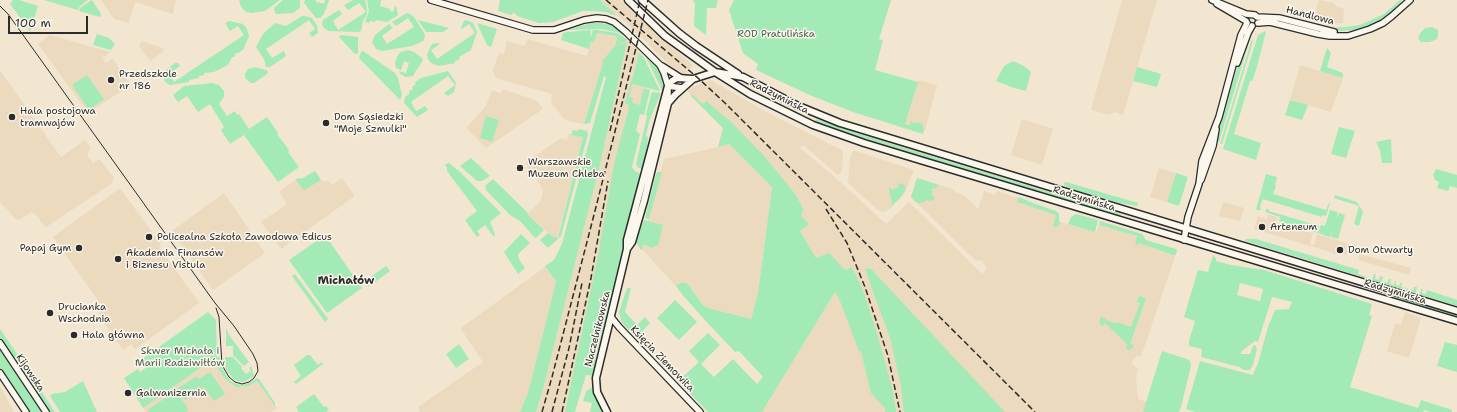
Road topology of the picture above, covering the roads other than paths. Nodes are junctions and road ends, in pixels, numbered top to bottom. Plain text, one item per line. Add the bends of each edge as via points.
1 (431, 0) edge
2 (628, 0) edge
3 (642, 0) edge
4 (1209, 0) edge
5 (1212, 0) edge
6 (1410, 0) edge
7 (1250, 15) junction
8 (1258, 20) junction
9 (1249, 24) junction
10 (660, 65) junction
11 (715, 72) junction
12 (743, 77) junction
13 (681, 78) junction
14 (693, 79) junction
15 (668, 86) junction
16 (682, 88) junction
17 (668, 103) junction
18 (1186, 229) junction
19 (1184, 240) junction
20 (627, 249) junction
21 (1259, 251) junction
22 (1256, 261) junction
23 (1457, 310) edge
24 (611, 317) junction
25 (1457, 321) edge
26 (0, 343) edge
27 (0, 373) edge
28 (26, 412) edge
29 (46, 412) edge
30 (608, 412) edge
31 (700, 412) edge

1 - 10 street via 533,30 554,30 588,19 606,19 626,32
2 - 11 main road via 665,36
3 - 12 main road via 696,46
4 - 9 street
5 - 7 street
6 - 8 street, Handlowa via 1383,23 1358,32 1332,32 1279,18
7 - 8 street via 1255,15
7 - 9 street via 1247,18
8 - 9 street via 1256,25
9 - 18 street via 1243,30 1219,117 1202,161
10 - 13 street
10 - 15 street
11 - 12 main road, Radzymińska
11 - 14 main road, Radzymińska
11 - 19 main road, Radzymińska via 791,115 837,134
12 - 18 main road, Radzymińska via 796,105 840,123
13 - 14 main road, Radzymińska
13 - 15 main road via 672,81
14 - 16 main road, Radzymińska
15 - 16 street
15 - 17 street, Naczelnikowska
15 - 20 main road, Naczelnikowska via 627,240
16 - 17 main road, Naczelnikowska
17 - 20 main road, Naczelnikowska via 642,208 632,242
18 - 19 street
18 - 21 main road, Radzymińska
19 - 22 main road, Radzymińska
20 - 24 main road, Naczelnikowska
21 - 22 main road
21 - 23 main road, Radzymińska
22 - 25 main road, Radzymińska
24 - 30 main road, Naczelnikowska via 596,378 597,392
24 - 31 street, Księcia Ziemowita
26 - 29 street, Kijowska
27 - 28 street

